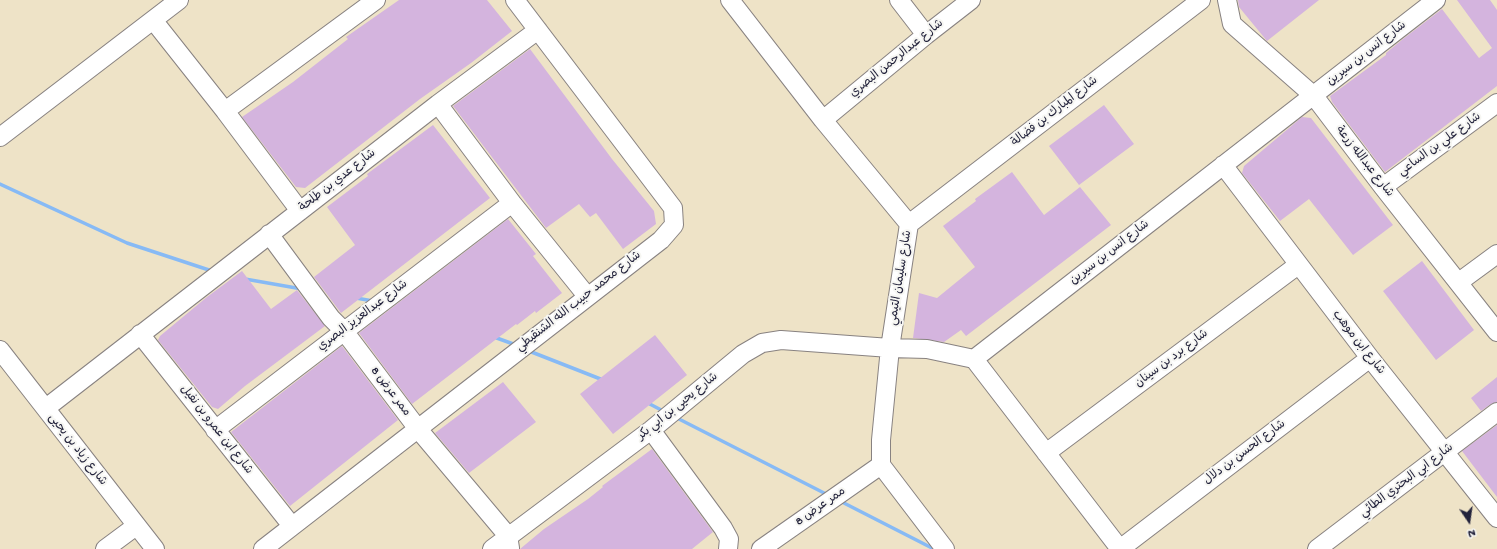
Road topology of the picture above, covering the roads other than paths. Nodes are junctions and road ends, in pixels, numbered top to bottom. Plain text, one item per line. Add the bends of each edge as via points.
1 (179, 0) edge
2 (376, 0) edge
3 (515, 0) edge
4 (730, 0) edge
5 (899, 0) edge
6 (971, 0) edge
7 (1200, 0) edge
8 (1227, 0) edge
9 (1436, 0) edge
10 (153, 20) junction
11 (538, 30) junction
12 (926, 35) junction
13 (1314, 96) junction
14 (1497, 103) edge
15 (438, 104) junction
16 (225, 111) junction
17 (824, 120) junction
18 (0, 137) edge
19 (1223, 164) junction
20 (1383, 187) junction
21 (512, 202) junction
22 (300, 211) junction
23 (909, 224) junction
24 (269, 234) junction
25 (1497, 254) edge
26 (1298, 265) junction
27 (1459, 282) junction
28 (587, 296) junction
29 (344, 331) junction
30 (1497, 332) edge
31 (140, 334) junction
32 (890, 348) junction
33 (0, 350) edge
34 (1370, 358) junction
35 (974, 359) junction
36 (46, 408) junction
37 (1497, 412) edge
38 (418, 429) junction
39 (215, 430) junction
40 (651, 430) junction
41 (1444, 452) junction
42 (1046, 453) junction
43 (881, 465) junction
44 (1497, 518) edge
45 (136, 526) junction
46 (292, 526) junction
47 (509, 543) edge
48 (105, 549) edge
49 (154, 549) edge
50 (263, 549) edge
51 (492, 549) edge
52 (728, 549) edge
53 (761, 549) edge
54 (944, 549) edge
55 (1120, 549) edge
56 (1316, 549) edge

1 - 10 street
2 - 16 street
3 - 11 street, شارع محمد حبيب الله الشنقيطي
4 - 17 street, شارع سليمان التيمي
5 - 12 street
6 - 12 street, شارع عبدالرحمن البصري
7 - 23 street, شارع المبارك بن فضالة
8 - 13 street, شارع عبدالله زرعة via 1232,24
9 - 13 street, شارع انس بن سيرين
10 - 16 street
10 - 18 street
11 - 15 street, شارع عدي بن طلحة
11 - 28 street, شارع محمد حبيب الله الشنقيطي via 673,208 674,225 660,240
12 - 17 street, شارع عبدالرحمن البصري
13 - 19 street, شارع انس بن سيرين
13 - 20 street, شارع عبدالله زرعة
14 - 20 street, شارع علي بن الساعي
15 - 21 street
15 - 22 street, شارع عدي بن طلحة
16 - 22 street
17 - 23 street, شارع سليمان التيمي
19 - 26 street, شارع ابن موهب
19 - 35 street, شارع انس بن سيرين
20 - 27 street, شارع عبدالله زرعة
21 - 28 street
21 - 29 street, شارع عبدالعزيز البصري
22 - 24 street, شارع عدي بن طلحة
23 - 32 street, شارع سليمان التيمي
24 - 29 street, ممر عرض 8 via 331,318
24 - 31 street, شارع عدي بن طلحة
25 - 27 street
26 - 34 street, شارع ابن موهب
26 - 42 street, شارع برد بن سينان
27 - 30 street, شارع عبدالله زرعة
28 - 38 street, شارع محمد حبيب الله الشنقيطي
29 - 38 street, ممر عرض 8
29 - 39 street, شارع عبدالعزيز البصري
31 - 36 street, شارع عدي بن طلحة
31 - 39 street, شارع ابن عمرو بن نفيل
32 - 35 street, شارع يحيى بن ابي بكر via 927,349
32 - 40 street, شارع يحيى بن ابي بكر via 781,340 762,343 743,354
32 - 43 street, شارع سليمان التيمي
33 - 36 street, شارع زياد بن يحيى
34 - 41 street, شارع ابن موهب
34 - 55 street, شارع الحسن بن دلال
35 - 42 street
36 - 45 street, شارع زياد بن يحيى
37 - 41 street, شارع ابي البحتري الطائي
38 - 46 street, شارع محمد حبيب الله الشنقيطي
38 - 47 street, ممر عرض 8
39 - 46 street, شارع ابن عمرو بن نفيل
40 - 47 street, شارع يحيى بن ابي بكر
40 - 52 street via 723,528 729,539
41 - 44 street, شارع ابن موهب
41 - 56 street, شارع ابي البحتري الطائي
42 - 55 street
43 - 53 street, ممر عرض 8
43 - 54 street
45 - 48 street
45 - 49 street, شارع زياد بن يحيى
46 - 50 street, شارع محمد حبيب الله الشنقيطي
47 - 51 street, شارع يحيى بن ابي بكر

